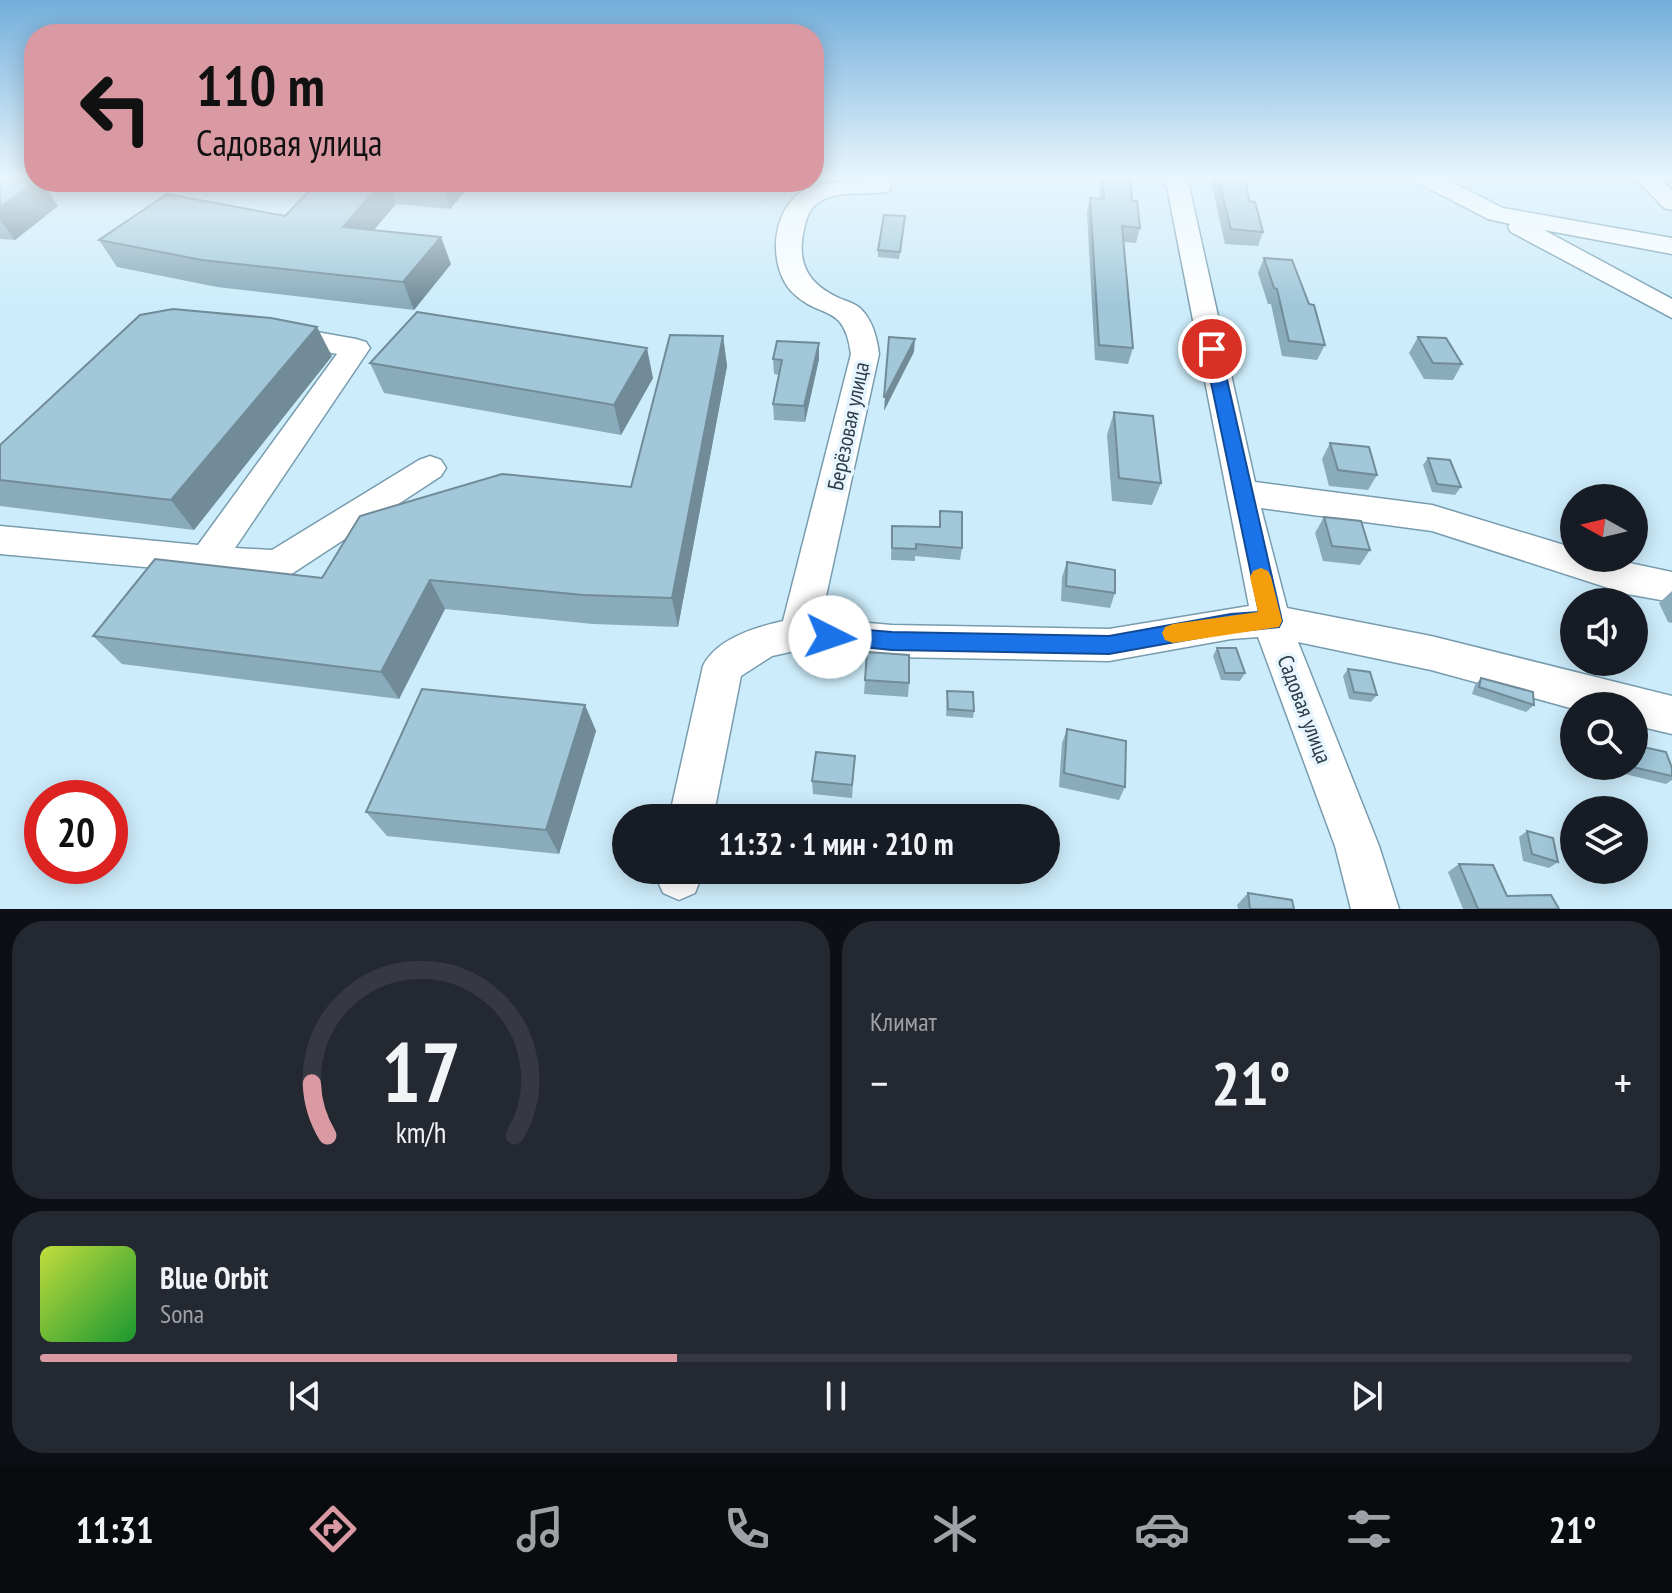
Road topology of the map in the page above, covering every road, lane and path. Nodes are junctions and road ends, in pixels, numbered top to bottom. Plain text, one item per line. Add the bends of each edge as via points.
1 (791, 219) edge
2 (1185, 219) edge
3 (1506, 219) edge
4 (1526, 219) edge
5 (1672, 246) edge
6 (1672, 310) edge
7 (255, 330) edge
8 (430, 468) dead end
9 (1241, 493) junction
10 (0, 540) edge
11 (207, 560) junction
12 (1672, 587) edge
13 (1271, 621) junction
14 (799, 634) junction
15 (1579, 692) edge
16 (1648, 710) edge
17 (1672, 715) edge
18 (694, 804) edge
19 (1375, 909) edge

1 - 14 street, Берёзовая улица via 787,264 803,291 848,313 862,333 865,354
2 - 9 street, Садовая улица
3 - 6 street
4 - 5 street
7 - 11 street via 356,348
8 - 11 street via 277,565
9 - 12 street via 1432,518 1627,579
9 - 13 street, Садовая улица
10 - 11 street
13 - 14 street via 1109,645
13 - 15 street via 1431,653
13 - 19 street, Садовая улица via 1357,846
14 - 18 street via 763,642 723,666
16 - 17 street

